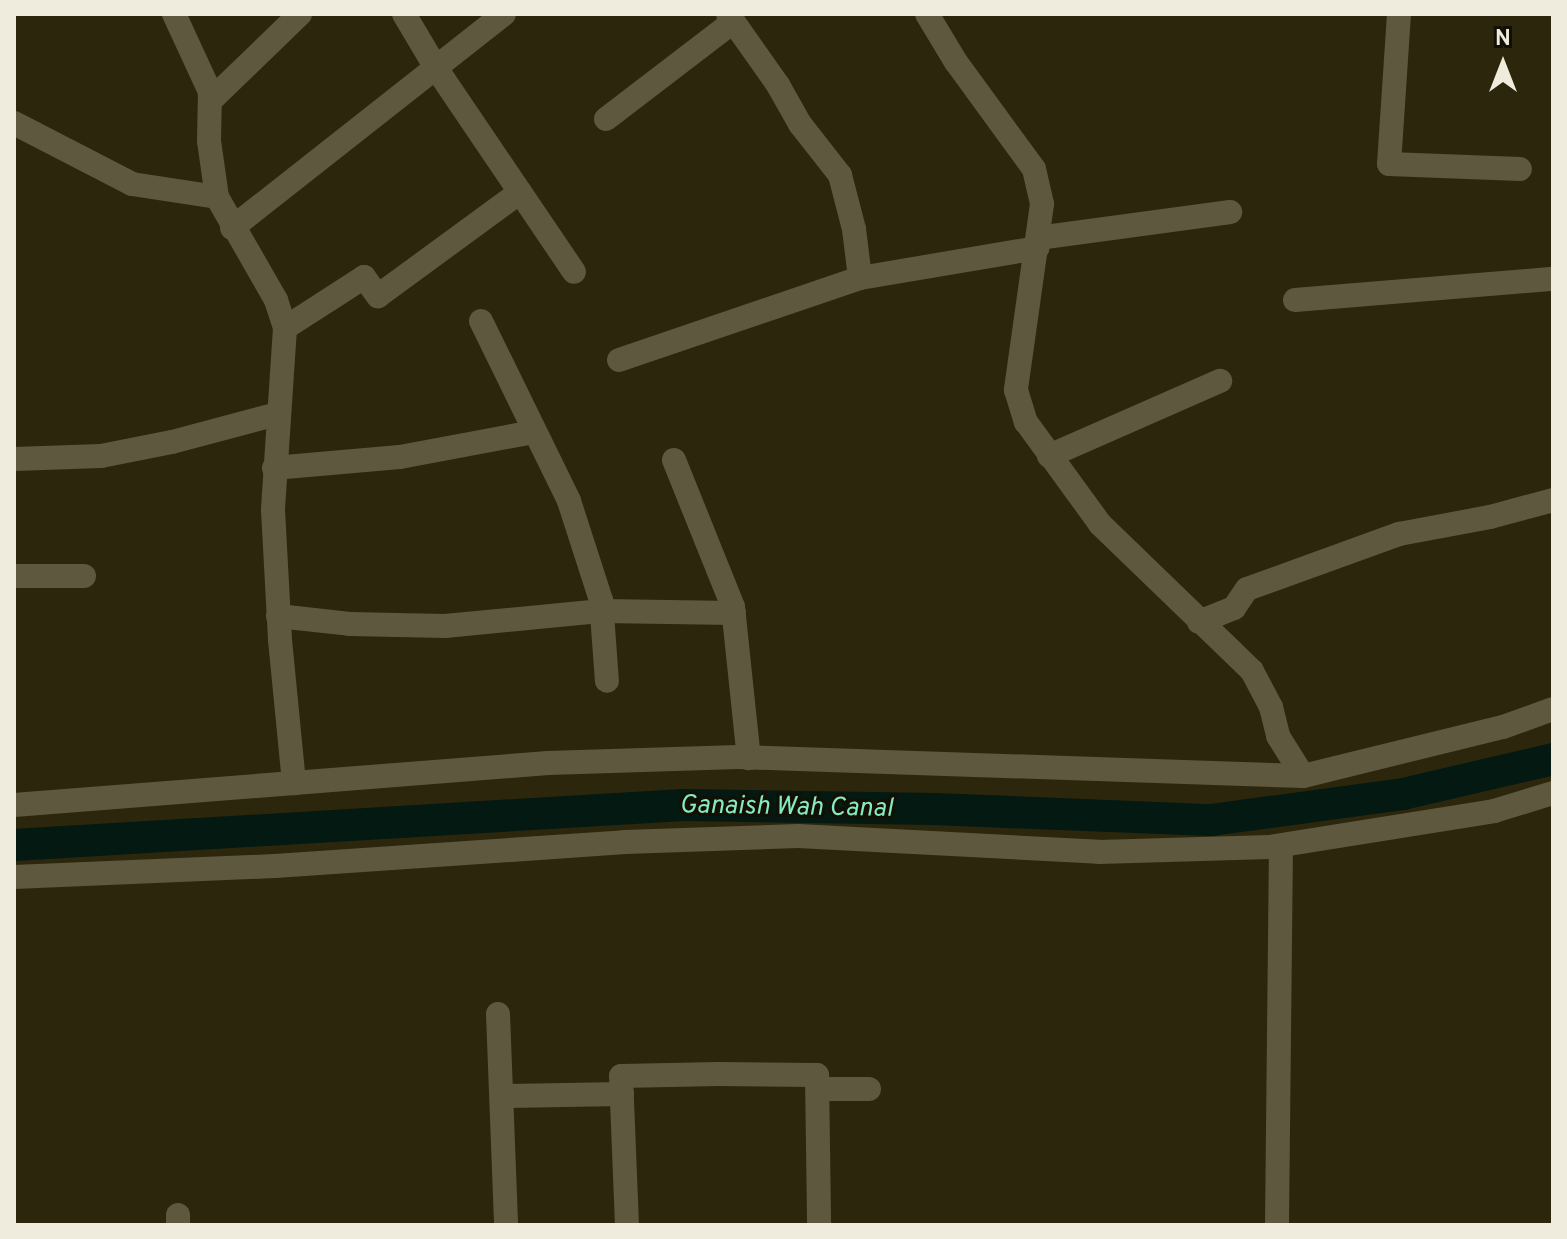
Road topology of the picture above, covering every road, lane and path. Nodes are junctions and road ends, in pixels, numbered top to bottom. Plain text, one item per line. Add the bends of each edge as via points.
1 (174, 14) edge
2 (300, 14) edge
3 (404, 14) edge
4 (504, 14) edge
5 (1399, 14) edge
6 (935, 16) edge
7 (730, 18) edge
8 (436, 68) junction
9 (210, 101) junction
10 (606, 119) dead end
11 (14, 123) edge
12 (1520, 169) dead end
13 (520, 192) junction
14 (217, 197) junction
15 (1230, 212) dead end
16 (232, 228) junction
17 (1038, 243) junction
18 (574, 272) dead end
19 (860, 278) junction
20 (1553, 279) edge
21 (1295, 300) dead end
22 (481, 321) dead end
23 (285, 328) junction
24 (619, 360) dead end
25 (1220, 381) dead end
26 (277, 414) junction
27 (534, 432) junction
28 (1049, 456) junction
29 (14, 459) edge
30 (674, 460) dead end
31 (274, 468) junction
32 (1553, 500) edge
33 (14, 576) edge
34 (84, 576) dead end
35 (602, 611) junction
36 (734, 613) junction
37 (278, 616) junction
38 (1199, 622) junction
39 (607, 681) dead end
40 (1553, 709) edge
41 (749, 758) junction
42 (1303, 776) junction
43 (294, 783) junction
44 (1553, 793) edge
45 (14, 805) edge
46 (1281, 846) junction
47 (14, 877) edge
48 (498, 1014) dead end
49 (818, 1089) junction
50 (869, 1089) dead end
51 (622, 1094) junction
52 (502, 1096) junction
53 (506, 1225) edge
54 (627, 1225) edge
55 (819, 1225) edge
56 (1277, 1225) edge

1 - 9 street
2 - 9 street
3 - 8 street
4 - 8 street
5 - 12 street via 1389,164
6 - 17 street via 956,62 1034,169 1042,204
7 - 10 street
7 - 19 street via 840,175
8 - 13 street
8 - 16 street
9 - 14 street
11 - 14 street via 132,184
13 - 18 street
13 - 23 street via 378,296 364,277
14 - 16 street
15 - 17 street
16 - 23 street via 276,300
17 - 19 street
17 - 28 street via 1016,390 1026,422
19 - 24 street
20 - 21 street
22 - 27 street
23 - 26 street
25 - 28 street
26 - 29 street via 101,456
26 - 31 street
27 - 31 street via 400,457
27 - 35 street via 569,501
28 - 38 street via 1100,524
30 - 36 street
31 - 37 street
32 - 38 street via 1399,534 1247,589 1234,608
33 - 34 street
35 - 36 street
35 - 37 street via 445,626
35 - 39 street
36 - 41 street
37 - 43 street
38 - 42 street via 1252,671 1271,707 1278,736
40 - 42 street via 1503,727
41 - 42 street
41 - 43 street via 548,763
43 - 45 street
44 - 46 street via 1494,811
46 - 47 street via 1099,852 798,836
46 - 56 street
48 - 52 street
49 - 50 street
49 - 51 street via 817,1075 621,1076
49 - 55 street
51 - 52 street
51 - 54 street
52 - 53 street

